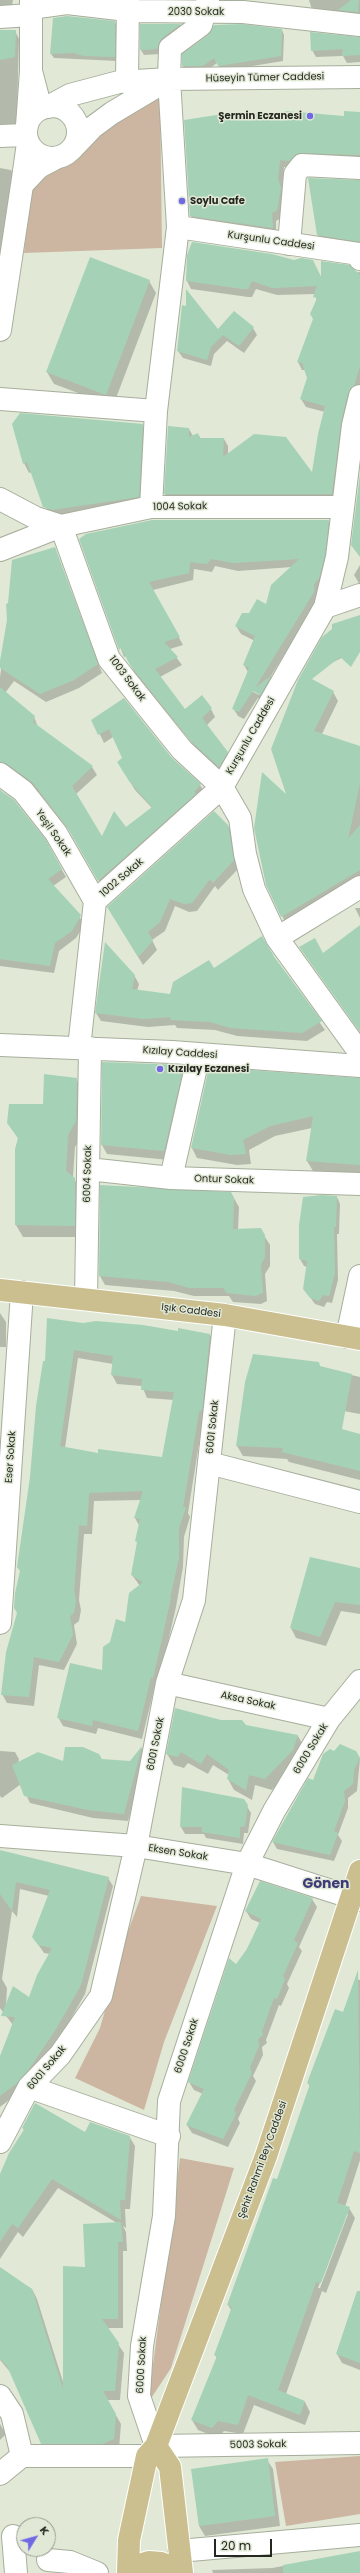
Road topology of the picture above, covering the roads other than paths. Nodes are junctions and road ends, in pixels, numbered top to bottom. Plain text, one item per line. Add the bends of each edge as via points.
1 (128, 5) edge
2 (207, 6) edge
3 (249, 6) edge
4 (31, 8) edge
5 (0, 17) edge
6 (360, 25) edge
7 (31, 71) junction
8 (360, 77) edge
9 (169, 79) junction
10 (127, 82) junction
11 (44, 108) junction
12 (27, 135) junction
13 (0, 136) edge
14 (64, 154) junction
15 (360, 168) edge
16 (22, 185) junction
17 (178, 227) junction
18 (289, 244) junction
19 (360, 259) edge
20 (0, 330) edge
21 (360, 396) edge
22 (0, 399) edge
23 (156, 411) junction
24 (0, 499) edge
25 (151, 506) junction
26 (342, 507) junction
27 (61, 526) junction
28 (0, 550) edge
29 (360, 595) edge
30 (325, 607) junction
31 (0, 774) edge
32 (222, 787) junction
33 (360, 887) edge
34 (95, 901) junction
35 (277, 938) junction
36 (0, 1045) edge
37 (85, 1048) junction
38 (360, 1052) edge
39 (199, 1054) junction
40 (360, 1066) edge
41 (88, 1169) junction
42 (171, 1178) junction
43 (360, 1184) edge
44 (360, 1276) edge
45 (0, 1285) edge
46 (0, 1290) edge
47 (22, 1292) junction
48 (86, 1299) junction
49 (225, 1315) junction
50 (354, 1338) edge
51 (209, 1463) junction
52 (360, 1502) edge
53 (0, 1623) edge
54 (360, 1681) edge
55 (167, 1683) junction
56 (329, 1719) junction
57 (0, 1836) edge
58 (136, 1846) junction
59 (247, 1864) junction
60 (360, 1871) edge
61 (356, 1898) edge
62 (29, 2087) junction
63 (169, 2136) junction
64 (0, 2142) edge
65 (0, 2396) edge
66 (360, 2443) edge
67 (151, 2451) junction
68 (22, 2456) junction
69 (0, 2474) edge
70 (12, 2534) edge
71 (360, 2535) edge
72 (179, 2551) junction
73 (45, 2561) edge
74 (16, 2573) edge
75 (97, 2573) edge
76 (128, 2573) edge
77 (181, 2573) edge

1 - 2 street, 2030 Sokak
1 - 4 street, 2030 Sokak via 67,4
1 - 10 street
2 - 3 street, 2030 Sokak
2 - 9 street via 201,25 170,48
3 - 6 street, 2030 Sokak
4 - 5 street, 2030 Sokak
4 - 7 street
7 - 11 street
7 - 12 street
8 - 9 street, Hüseyin Tümer Caddesi
9 - 10 street, Hüseyin Tümer Caddesi
9 - 14 street via 112,112
9 - 17 street
10 - 11 street, Hüseyin Tümer Caddesi via 70,95
11 - 12 street via 30,118
11 - 14 street via 60,108 74,118 78,135
12 - 13 street
12 - 14 street via 40,155
12 - 16 street
14 - 16 street via 39,167
15 - 18 street via 302,165 295,174
16 - 20 street
17 - 18 street, Kurşunlu Caddesi
17 - 23 street
18 - 19 street, Kurşunlu Caddesi via 359,254
21 - 26 street, Kurşunlu Caddesi via 353,425
22 - 23 street
23 - 25 street
24 - 27 street via 36,518
25 - 26 street, 1004 Sokak
25 - 27 street, 1004 Sokak
26 - 30 street, Kurşunlu Caddesi via 337,557
27 - 28 street, 1004 Sokak
27 - 32 street, 1003 Sokak via 109,658 182,750
29 - 30 street
30 - 32 street, Kurşunlu Caddesi
31 - 34 street, Yeşil Sokak via 23,792 56,833
32 - 34 street, 1002 Sokak
32 - 35 street via 240,818 245,854 254,889
33 - 35 street
34 - 37 street, 1002 Sokak
35 - 38 street
36 - 37 street, Kızılay Caddesi
37 - 39 street, Kızılay Caddesi
37 - 41 street, 6004 Sokak
39 - 40 street, Kızılay Caddesi
39 - 42 street
41 - 42 street, Ontur Sokak
41 - 48 street, 6004 Sokak
42 - 43 street, Ontur Sokak
44 - 50 street
45 - 47 main road, Işık Caddesi
46 - 47 main road, Işık Caddesi
47 - 48 main road, Işık Caddesi
47 - 53 street, Eser Sokak
48 - 49 main road, Işık Caddesi
49 - 50 main road, Işık Caddesi
49 - 51 street, 6001 Sokak
51 - 52 street
51 - 55 street, 6001 Sokak via 194,1600
54 - 56 street, 6000 Sokak
55 - 56 street, Aksa Sokak
55 - 58 street, 6001 Sokak
56 - 59 street, 6000 Sokak via 274,1811
57 - 58 street, Eksen Sokak
58 - 59 street, Eksen Sokak
58 - 62 street, 6001 Sokak via 101,1996 60,2055
59 - 61 street, Eksen Sokak
59 - 63 street, 6000 Sokak via 169,2101
60 - 61 main road, Şehit Rahmi Bey Caddesi
61 - 67 main road, Şehit Rahmi Bey Caddesi via 266,2156
62 - 63 street
62 - 64 street, 6001 Sokak
63 - 67 street, 6000 Sokak via 164,2216 142,2346 140,2396
65 - 68 street via 12,2414
66 - 67 street, 5003 Sokak
67 - 68 street
67 - 72 main road, Şehit Rahmi Bey Caddesi via 170,2467
67 - 76 main road, Şehit Rahmi Bey Caddesi via 129,2540
68 - 69 street
70 - 74 street
71 - 72 street
72 - 77 main road, Şehit Rahmi Bey Caddesi
73 - 75 street via 70,2562
76 - 77 main road, Şehit Rahmi Bey Caddesi via 137,2566 149,2562 161,2563

